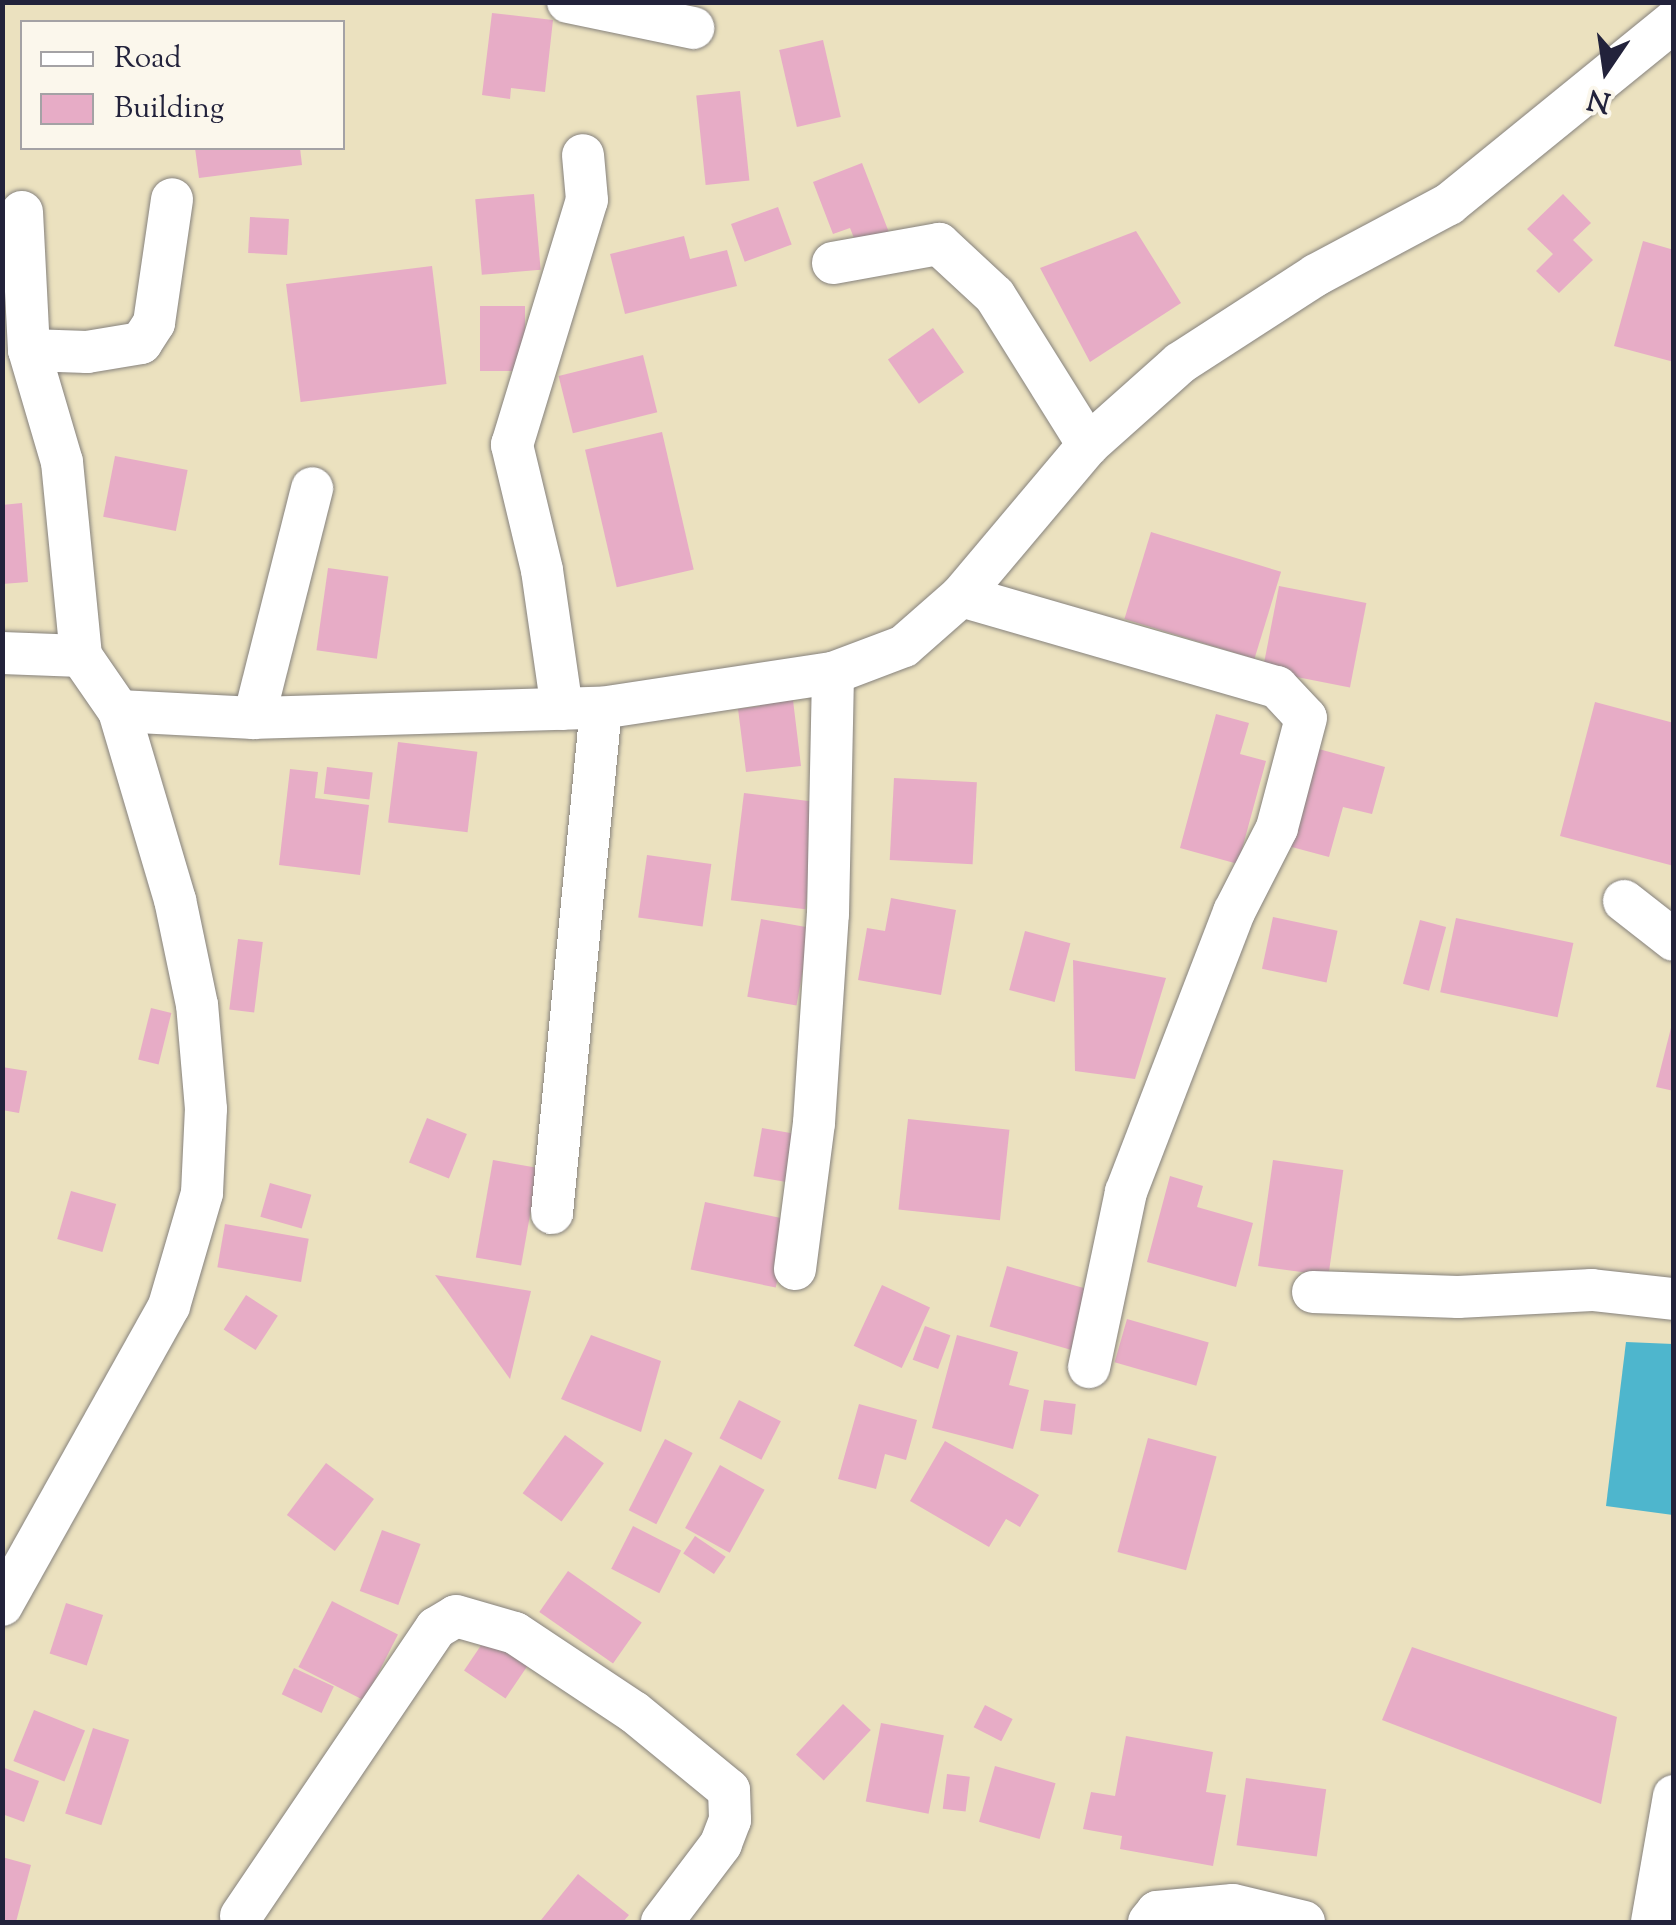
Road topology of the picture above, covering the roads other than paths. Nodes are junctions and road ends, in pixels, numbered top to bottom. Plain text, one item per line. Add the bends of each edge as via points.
1 (568, 2) edge
2 (1674, 22) edge
3 (693, 28) dead end
4 (583, 155) dead end
5 (172, 198) dead end
6 (22, 212) dead end
7 (833, 264) dead end
8 (29, 350) junction
9 (1088, 445) junction
10 (312, 488) dead end
11 (961, 596) junction
12 (2, 653) edge
13 (82, 656) junction
14 (833, 673) junction
15 (582, 708) junction
16 (118, 711) junction
17 (254, 718) junction
18 (1624, 901) dead end
19 (1674, 940) edge
20 (552, 1212) dead end
21 (796, 1269) dead end
22 (1313, 1292) dead end
23 (1674, 1299) edge
24 (1089, 1367) dead end
25 (2, 1606) edge
26 (1674, 1796) edge
27 (241, 1916) dead end
28 (662, 1922) edge
29 (1150, 1922) edge
30 (1304, 1922) edge
31 (1652, 1922) edge

1 - 3 street
2 - 9 street via 1450,204 1316,274 1180,363
4 - 15 street via 587,200 512,445
5 - 8 street via 154,323 141,343 86,352
6 - 8 street
7 - 9 street via 939,244 995,296
8 - 13 street via 62,462
9 - 11 street
10 - 17 street
11 - 14 street via 904,646
11 - 24 street via 1277,687 1306,718 1277,828 1234,912 1126,1192
12 - 13 street
13 - 16 street
14 - 15 street
14 - 21 street via 828,914
15 - 17 street
15 - 20 street
16 - 17 street
16 - 25 street via 176,900 197,1005 206,1109 202,1193 170,1306
18 - 19 street
22 - 23 street via 1458,1298 1592,1290
26 - 31 street
27 - 28 street via 436,1628 456,1616 515,1633 634,1712 729,1790 730,1820 721,1844
29 - 30 street via 1157,1912 1233,1905

